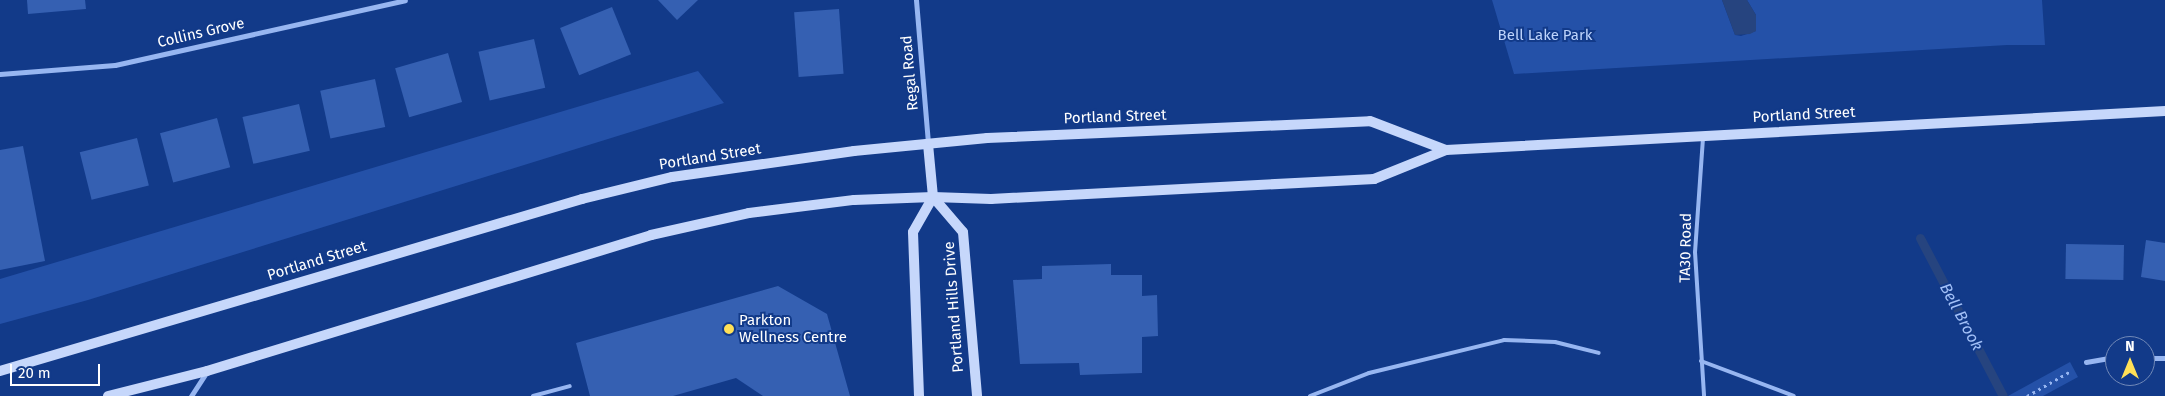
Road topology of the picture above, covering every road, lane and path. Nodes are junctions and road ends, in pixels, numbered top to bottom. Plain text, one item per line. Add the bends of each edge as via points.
1 (405, 0) edge
2 (916, 0) edge
3 (0, 74) edge
4 (2165, 110) edge
5 (1703, 136) junction
6 (928, 144) junction
7 (1446, 150) junction
8 (933, 198) junction
9 (1599, 353) dead end
10 (2105, 359) edge
11 (1701, 361) junction
12 (2086, 362) joint
13 (0, 371) edge
14 (207, 371) junction
15 (570, 386) dead end
16 (108, 396) edge
17 (191, 396) edge
18 (533, 396) edge
19 (920, 396) edge
20 (977, 396) edge
21 (1310, 396) edge
22 (1704, 396) edge
23 (1794, 396) edge
24 (2027, 396) edge

1 - 3 street, Collins Grove via 115,65
2 - 6 street, Regal Road
4 - 5 main road, Portland Street
5 - 7 main road, Portland Street
5 - 11 lane, TA30 Road via 1694,252
6 - 7 main road, Portland Street via 987,138 1370,121
6 - 8 main road
6 - 13 main road, Portland Street via 672,176 573,202
7 - 8 main road, Portland Street via 1374,178 991,200
8 - 14 main road, Portland Street via 854,200 749,214 651,235
8 - 19 main road via 913,232
8 - 20 main road, Portland Hills Drive via 963,232
9 - 21 lane via 1555,342 1504,340 1369,373
10 - 12 street
11 - 22 lane, TA30 Road
11 - 23 lane
12 - 24 path
14 - 16 main road, Portland Street
14 - 17 street
15 - 18 lane

